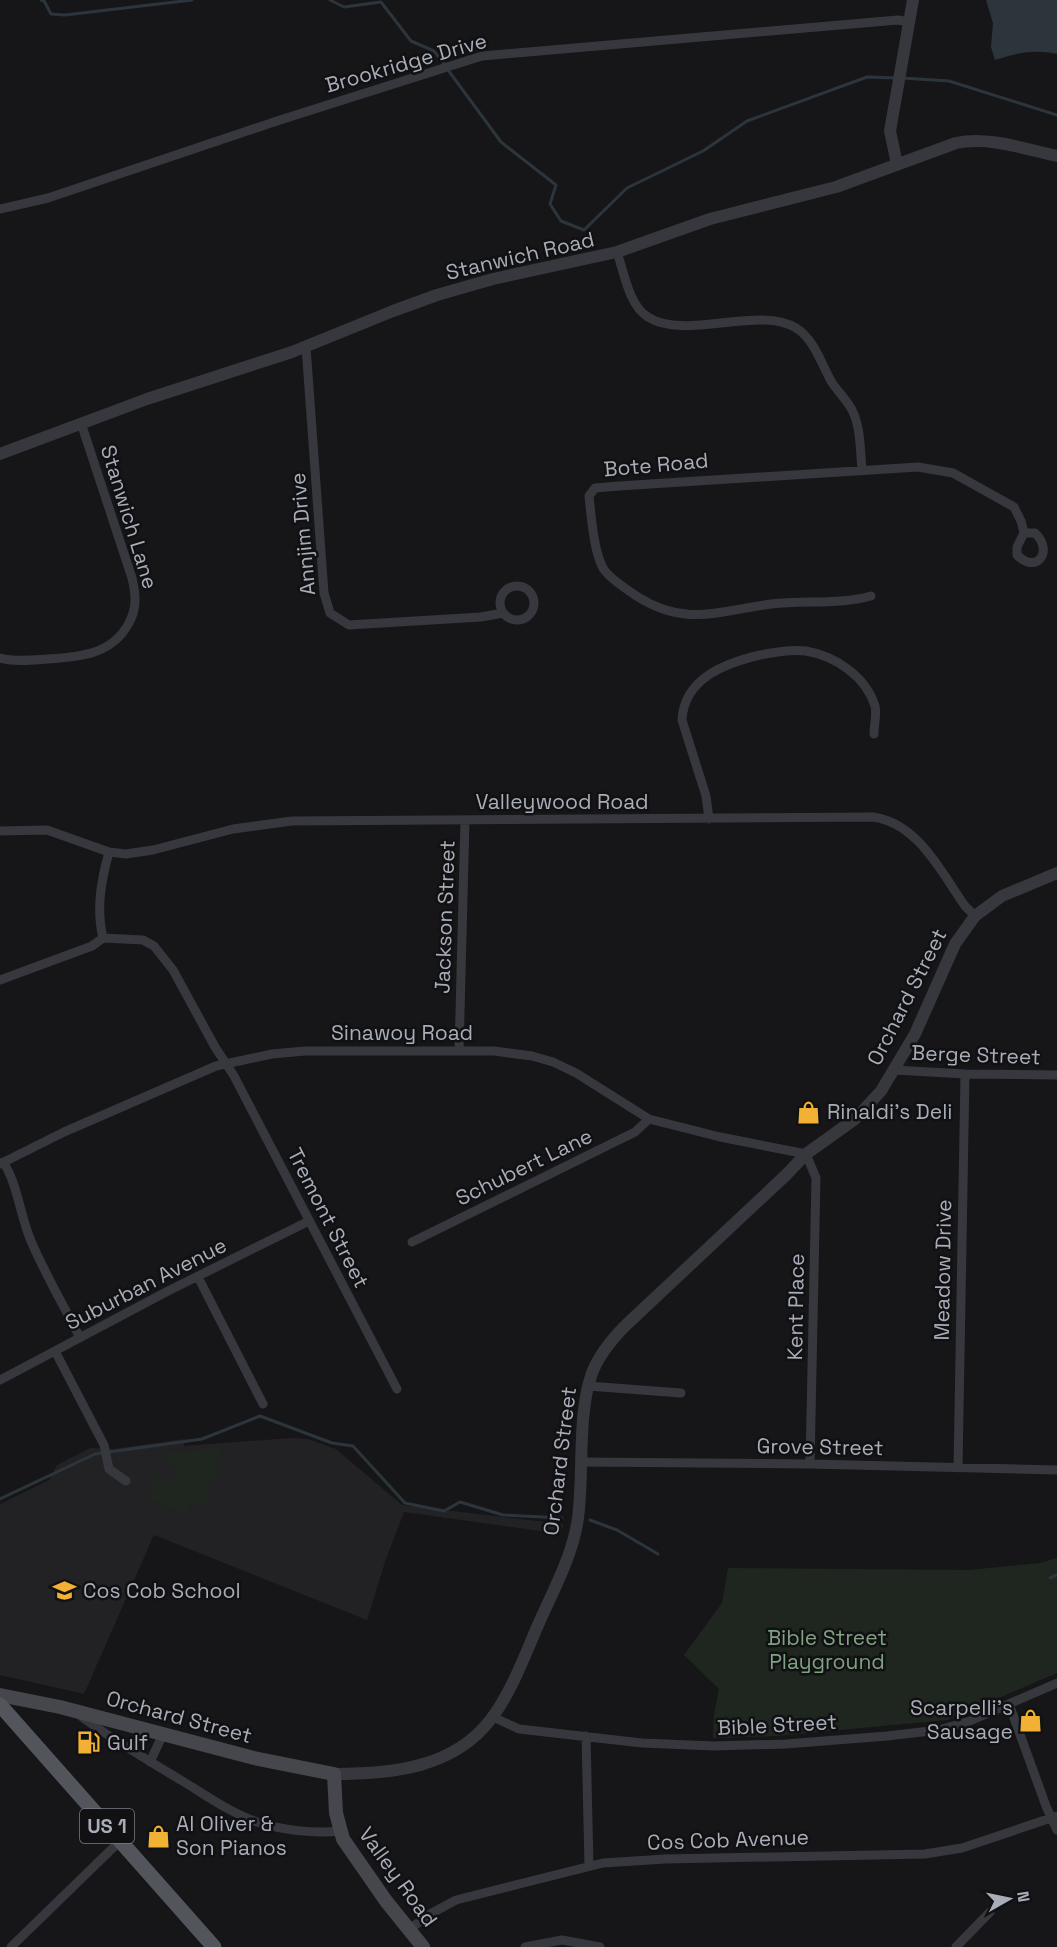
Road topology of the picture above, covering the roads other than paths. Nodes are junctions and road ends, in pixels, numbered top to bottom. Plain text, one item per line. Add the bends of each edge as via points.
1 (913, 0) edge
2 (910, 22) junction
3 (1057, 156) edge
4 (897, 164) junction
5 (0, 209) edge
6 (617, 252) junction
7 (306, 347) junction
8 (81, 423) junction
9 (0, 454) edge
10 (862, 469) junction
11 (1024, 533) dead end
12 (871, 596) dead end
13 (503, 613) dead end
14 (0, 658) edge
15 (874, 734) dead end
16 (709, 819) junction
17 (465, 821) junction
18 (0, 831) edge
19 (109, 852) junction
20 (1057, 873) edge
21 (975, 916) junction
22 (103, 938) junction
23 (0, 980) edge
24 (459, 1051) junction
25 (226, 1063) junction
26 (894, 1070) junction
27 (965, 1074) junction
28 (1057, 1075) edge
29 (649, 1119) junction
30 (806, 1154) junction
31 (2, 1163) edge
32 (309, 1221) junction
33 (412, 1242) dead end
34 (198, 1277) junction
35 (80, 1338) junction
36 (55, 1351) junction
37 (0, 1380) edge
38 (588, 1386) junction
39 (397, 1389) dead end
40 (681, 1392) dead end
41 (263, 1404) dead end
42 (582, 1462) junction
43 (810, 1464) junction
44 (958, 1468) junction
45 (1057, 1470) edge
46 (126, 1481) dead end
47 (1057, 1683) edge
48 (0, 1695) edge
49 (1009, 1704) junction
50 (0, 1705) edge
51 (74, 1711) junction
52 (493, 1717) junction
53 (163, 1734) junction
54 (586, 1736) junction
55 (150, 1762) junction
56 (334, 1774) junction
57 (1054, 1816) edge
58 (1057, 1830) edge
59 (340, 1831) junction
60 (120, 1841) junction
61 (589, 1866) junction
62 (990, 1912) dead end
63 (408, 1930) junction
64 (11, 1947) edge
65 (214, 1947) edge
66 (423, 1947) edge
67 (525, 1947) edge
68 (600, 1947) edge
69 (956, 1947) edge

1 - 2 street
2 - 4 street via 890,137
2 - 5 street, Brookridge Drive via 813,26 489,55 48,198
3 - 4 street, Stanwich Road via 970,141 947,145
4 - 6 street, Stanwich Road via 836,188 710,219
6 - 7 street, Stanwich Road via 454,290
6 - 10 street via 634,300 645,316 658,323 678,326 763,321 796,328 807,338 853,411
7 - 8 street, Stanwich Road
7 - 13 street, Annjim Drive via 324,593 330,613 349,625 481,618
8 - 9 street, Stanwich Road
8 - 14 street, Stanwich Lane via 136,593 133,616 123,634 108,648 64,658
10 - 11 street, Bote Road via 918,466 953,473 1014,507
10 - 12 street, Bote Road via 595,488 588,496 596,547 605,571 653,606 684,615 707,614 770,604 853,601
15 - 16 street via 876,708 866,686 825,656 782,651 725,665 693,688 682,708
16 - 17 street, Valleywood Road
16 - 21 street, Valleywood Road via 884,819 906,830 919,843
17 - 19 street, Valleywood Road via 261,824 153,850
17 - 24 street, Jackson Street
18 - 19 street, Valleywood Road via 47,830
19 - 22 street via 100,894
20 - 21 street, Orchard Street via 1002,896
21 - 26 street, Orchard Street via 955,944 926,1011
22 - 23 street
22 - 25 street, Tremont Street via 143,940 160,952
24 - 25 street, Sinawoy Road via 287,1052
24 - 29 street, Sinawoy Road via 514,1053 553,1062
25 - 31 street, Sinawoy Road via 185,1078
25 - 32 street, Tremont Street
26 - 27 street, Berge Street
26 - 30 street, Orchard Street via 864,1111
27 - 28 street, Berge Street
27 - 44 street, Meadow Drive
29 - 30 street, Sinawoy Road
29 - 33 street, Schubert Lane via 635,1132
30 - 38 street, Orchard Street via 618,1334 599,1360
30 - 43 street, Kent Place via 816,1178
31 - 35 street via 11,1173 31,1242
32 - 34 street, Suburban Avenue
32 - 39 street, Tremont Street
34 - 35 street, Suburban Avenue
34 - 41 street
35 - 36 street, Suburban Avenue
36 - 37 street, Suburban Avenue
36 - 46 street via 104,1445 109,1469
38 - 40 street
38 - 42 street, Orchard Street
42 - 43 street, Grove Street
42 - 52 street, Orchard Street via 572,1542
43 - 44 street, Grove Street
44 - 45 street, Grove Street
47 - 49 street, Bible Street
48 - 51 main road, Orchard Street
49 - 54 street, Bible Street via 939,1730 820,1741 681,1745
49 - 57 street
50 - 60 main road, US 1
51 - 53 main road, Orchard Street
51 - 55 street, Valley Road
52 - 54 street, Bible Street via 519,1729
52 - 56 street, Orchard Street via 472,1740 436,1761 387,1771
53 - 55 street
53 - 56 main road, Orchard Street
54 - 61 street
55 - 59 street, Valley Road via 256,1821 291,1829
56 - 59 main road, Valley Road
57 - 58 street
57 - 61 street, Cos Cob Avenue via 962,1848 925,1854 665,1859
59 - 63 main road, Valley Road via 354,1857
60 - 64 street
60 - 65 main road, US 1
61 - 63 street, Cos Cob Avenue via 456,1900
62 - 69 street
63 - 66 main road, Valley Road
67 - 68 street via 562,1940

